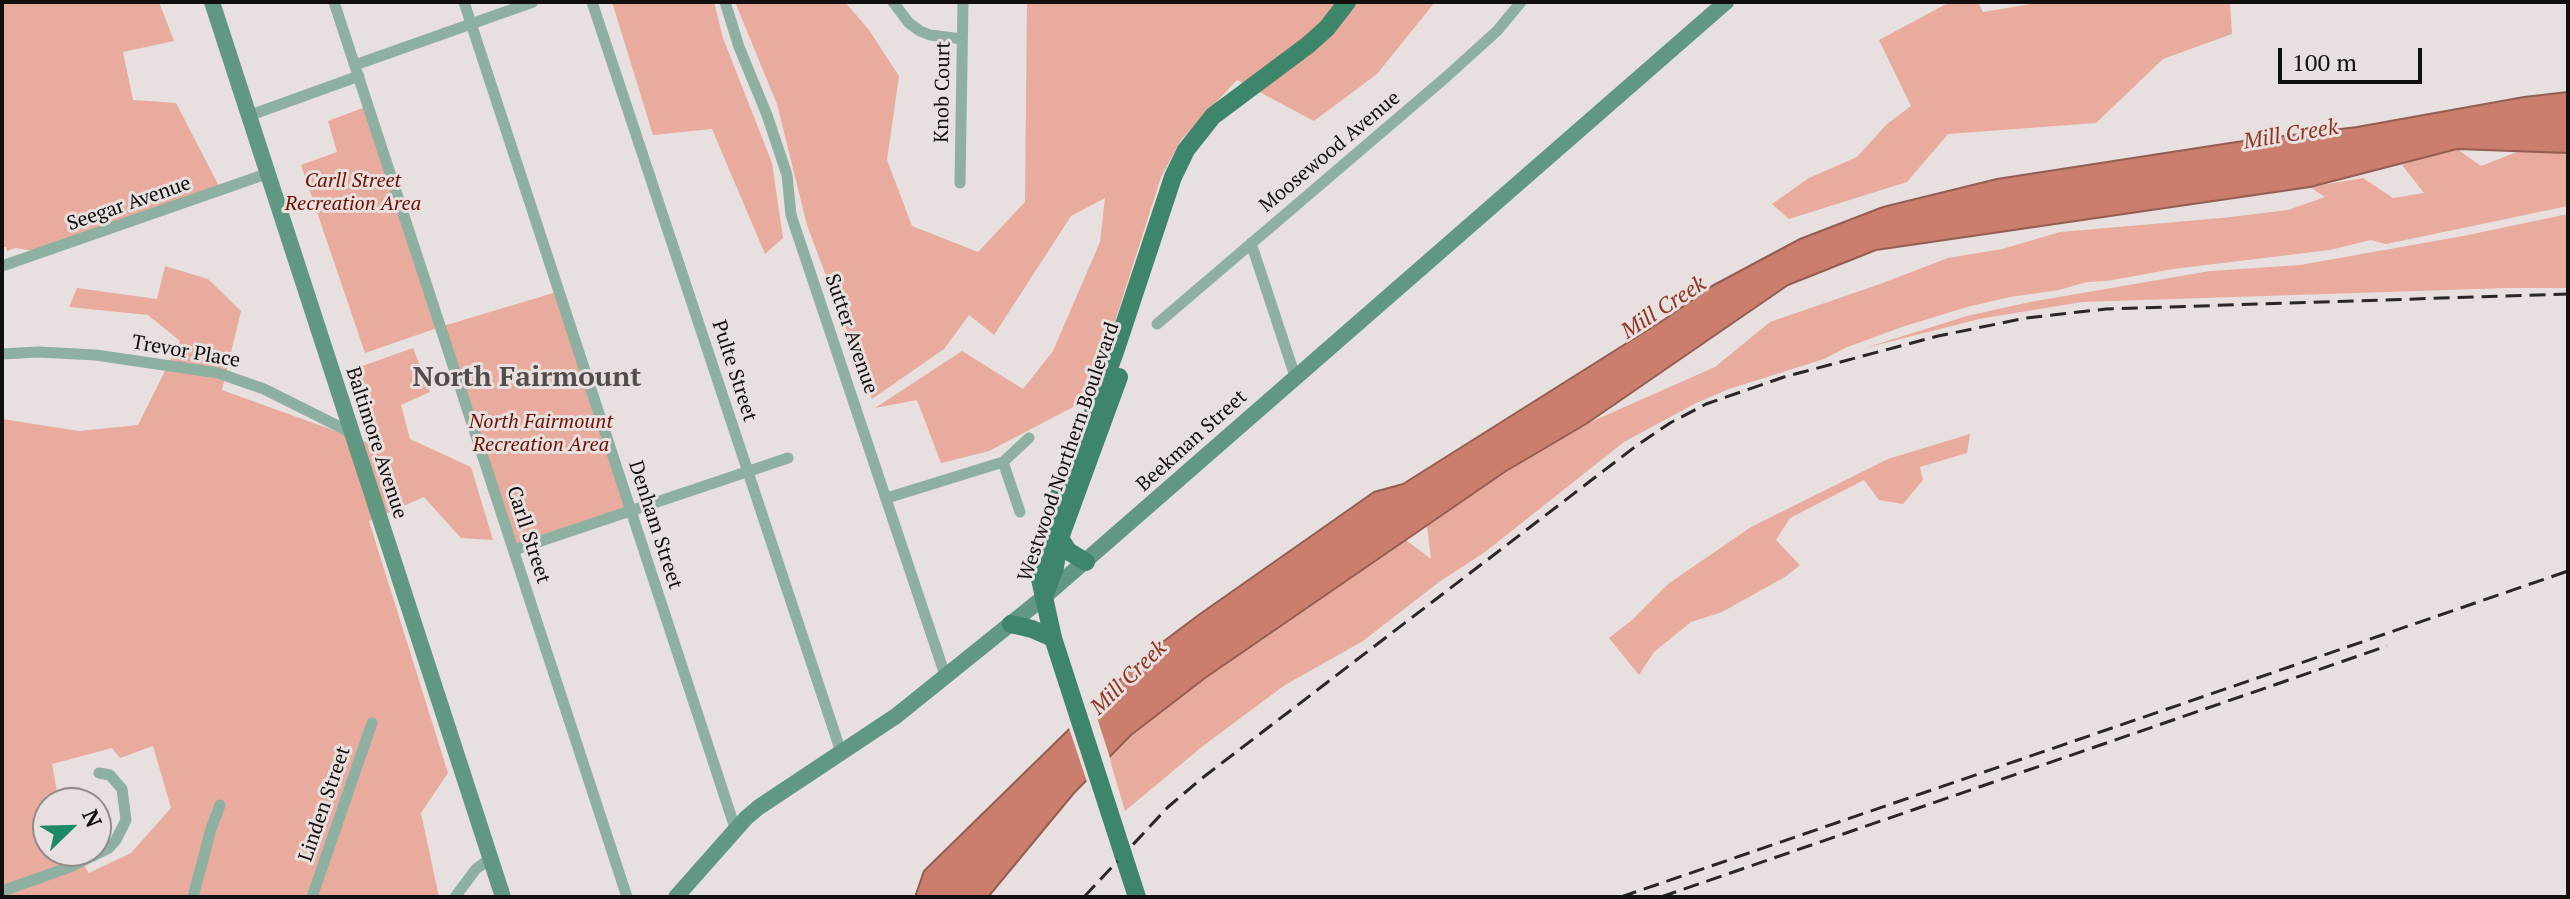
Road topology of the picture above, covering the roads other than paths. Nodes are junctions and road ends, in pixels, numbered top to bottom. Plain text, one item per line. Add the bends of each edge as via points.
1 (212, 2) edge
2 (334, 2) edge
3 (464, 2) edge
4 (533, 2) edge
5 (592, 2) edge
6 (725, 2) edge
7 (893, 2) edge
8 (963, 2) edge
9 (1347, 2) edge
10 (1359, 2) edge
11 (1521, 2) edge
12 (1726, 2) edge
13 (471, 24) junction
14 (962, 39) junction
15 (357, 70) junction
16 (248, 116) junction
17 (266, 174) junction
18 (960, 183) dead end
19 (1251, 243) junction
20 (2, 266) edge
21 (1157, 324) dead end
22 (2, 354) edge
23 (1295, 376) junction
24 (352, 433) junction
25 (1029, 438) dead end
26 (788, 458) dead end
27 (1003, 462) junction
28 (749, 472) junction
29 (887, 498) junction
30 (631, 512) junction
31 (1020, 512) dead end
32 (1060, 538) junction
33 (514, 550) junction
34 (1086, 562) junction
35 (1044, 597) junction
36 (1011, 624) junction
37 (1049, 633) junction
38 (946, 678) junction
39 (372, 723) dead end
40 (841, 752) junction
41 (99, 773) dead end
42 (220, 805) dead end
43 (736, 831) junction
44 (491, 858) junction
45 (2, 891) edge
46 (193, 897) edge
47 (312, 897) edge
48 (455, 897) edge
49 (503, 897) edge
50 (627, 897) edge
51 (676, 897) edge
52 (1137, 897) edge

1 - 16 main road, Baltimore Avenue
2 - 15 street, Carll Street
3 - 13 street, Denham Street
4 - 13 street
5 - 28 street, Pulte Street
6 - 29 street, Sutter Avenue via 787,175 791,215
7 - 14 street via 920,31
8 - 14 street, Knob Court
9 - 35 main road, Westwood Northern Boulevard via 1308,45 1213,116 1186,150 1056,502 1041,558
10 - 32 main road, Westwood Northern Boulevard via 1330,37 1219,126 1192,162
11 - 19 street, Moosewood Avenue via 1445,78
12 - 23 main road, Beekman Street
13 - 15 street
13 - 30 street, Denham Street
14 - 18 street, Knob Court
15 - 16 street
15 - 33 street, Carll Street
16 - 17 main road, Baltimore Avenue
17 - 20 street, Seegar Avenue
17 - 24 main road, Baltimore Avenue
19 - 21 street, Moosewood Avenue
19 - 23 street
22 - 24 street, Trevor Place via 85,354 218,373 264,389
23 - 34 main road, Beekman Street
24 - 44 main road, Baltimore Avenue
25 - 27 street
26 - 28 street
27 - 29 street
27 - 31 street
28 - 30 street
28 - 40 street, Pulte Street
29 - 38 street, Sutter Avenue
30 - 33 street
30 - 43 street, Denham Street
32 - 34 main road via 1068,551
32 - 35 main road, Westwood Northern Boulevard
33 - 50 street, Carll Street
34 - 35 main road, Beekman Street
35 - 36 main road, Beekman Street
35 - 37 main road
36 - 37 main road
36 - 38 main road, Beekman Street
37 - 52 main road, bridge
38 - 40 main road, Beekman Street
39 - 47 street, Linden Street
40 - 43 main road, Beekman Street via 772,797
41 - 45 street via 117,780 126,813 122,831 109,848
42 - 46 street
43 - 51 main road, Beekman Street
44 - 48 street
44 - 49 main road, Baltimore Avenue

